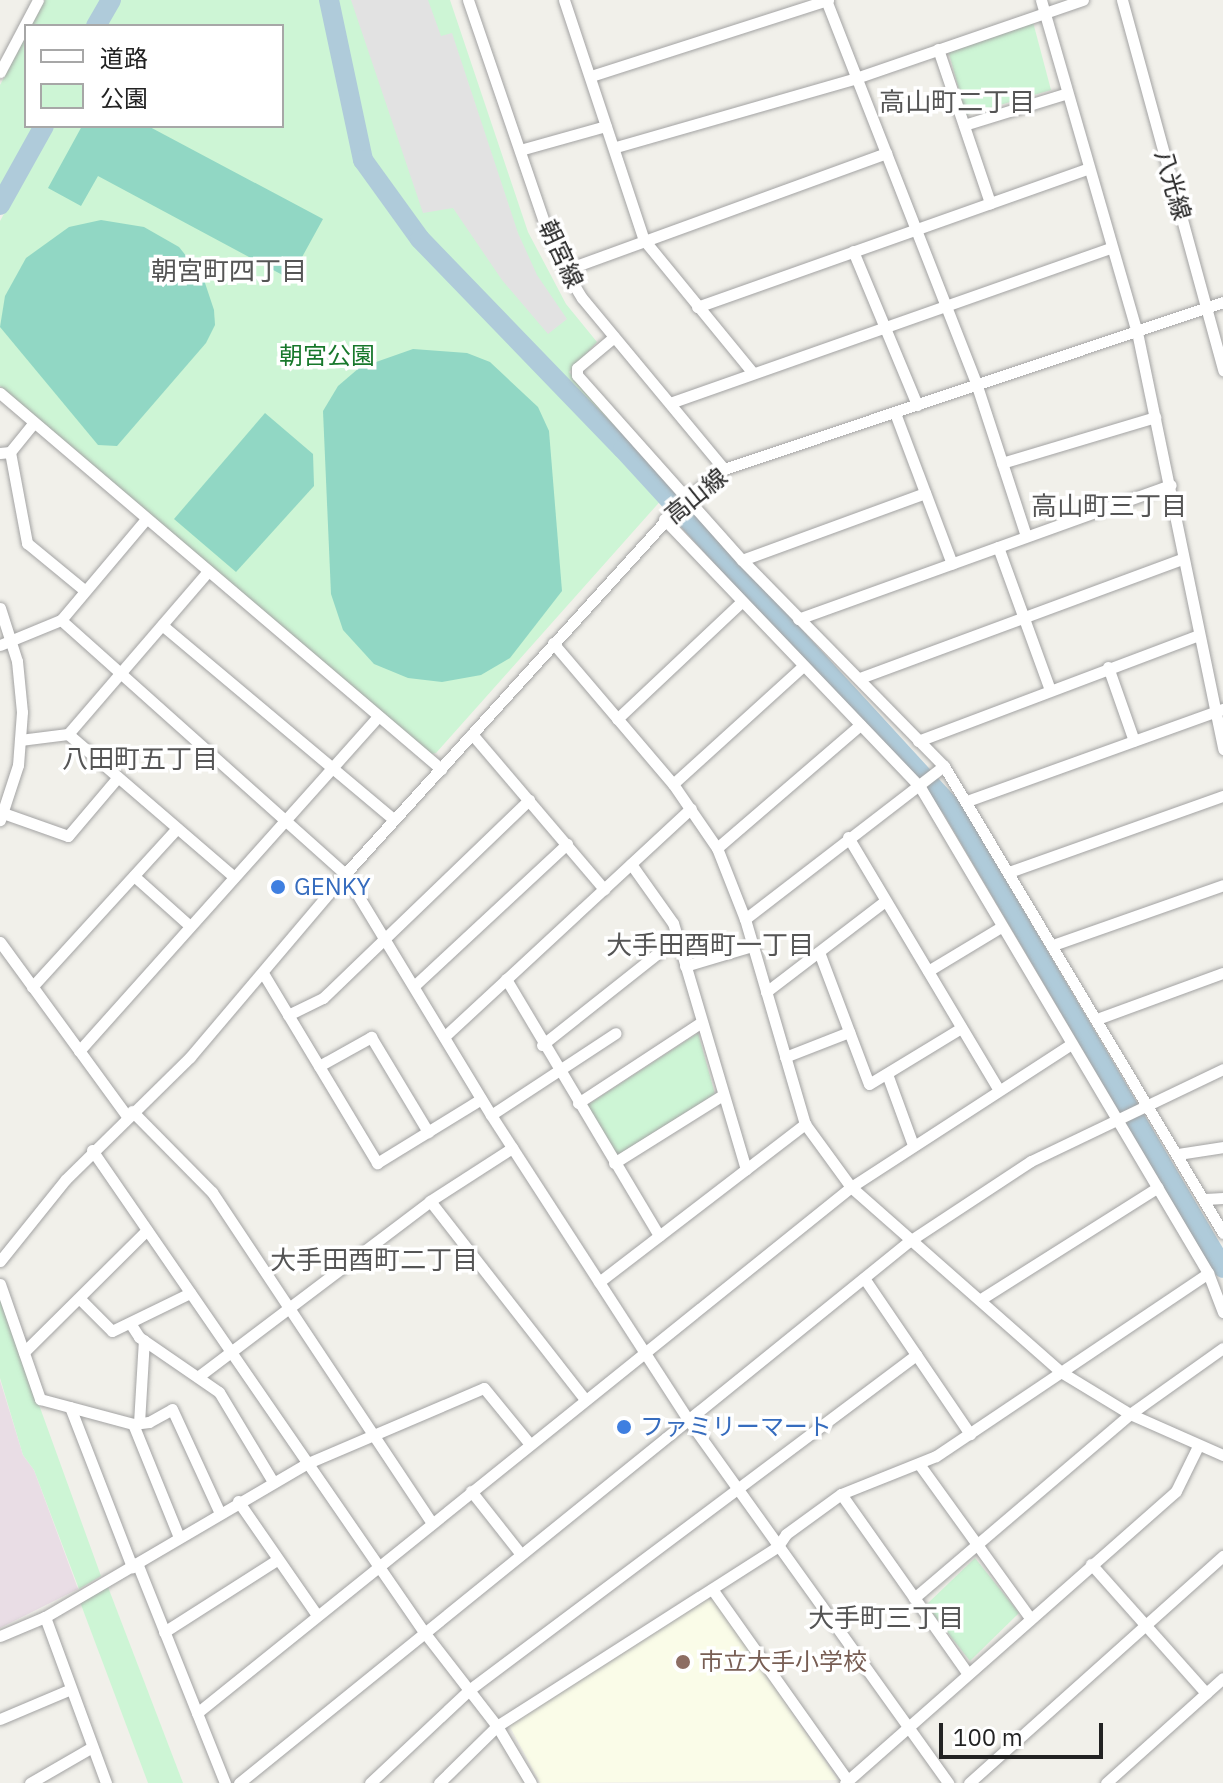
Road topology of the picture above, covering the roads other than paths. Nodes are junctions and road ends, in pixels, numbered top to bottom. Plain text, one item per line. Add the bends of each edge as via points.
1 (38, 0) edge
2 (468, 0) edge
3 (564, 0) edge
4 (827, 0) edge
5 (1041, 0) edge
6 (1083, 0) edge
7 (1122, 0) edge
8 (1044, 14) junction
9 (25, 24) edge
10 (24, 27) edge
11 (938, 49) junction
12 (0, 72) edge
13 (591, 76) junction
14 (856, 78) junction
15 (1065, 94) junction
16 (964, 125) junction
17 (606, 126) junction
18 (616, 147) junction
19 (520, 150) junction
20 (886, 153) junction
21 (1087, 169) junction
22 (990, 203) junction
23 (916, 230) junction
24 (644, 240) junction
25 (1110, 248) junction
26 (853, 251) junction
27 (565, 270) junction
28 (1223, 302) edge
29 (697, 307) junction
30 (946, 307) junction
31 (1208, 307) junction
32 (884, 326) junction
33 (1137, 332) junction
34 (614, 337) junction
35 (1223, 370) edge
36 (753, 373) junction
37 (977, 386) junction
38 (0, 393) edge
39 (670, 403) junction
40 (917, 405) junction
41 (895, 413) junction
42 (1155, 417) junction
43 (34, 422) junction
44 (5, 453) edge
45 (1002, 463) junction
46 (724, 469) junction
47 (1171, 485) junction
48 (925, 493) junction
49 (681, 503) junction
50 (146, 519) junction
51 (664, 519) junction
52 (1026, 536) junction
53 (998, 547) junction
54 (1182, 559) junction
55 (742, 560) junction
56 (952, 564) junction
57 (208, 571) junction
58 (84, 590) junction
59 (741, 602) junction
60 (0, 608) edge
61 (1024, 618) junction
62 (798, 619) junction
63 (61, 620) junction
64 (162, 625) junction
65 (1198, 635) junction
66 (5, 643) edge
67 (553, 643) junction
68 (803, 666) junction
69 (1108, 667) junction
70 (121, 675) junction
71 (860, 678) junction
72 (1050, 690) junction
73 (1219, 710) edge
74 (378, 716) junction
75 (617, 719) junction
76 (860, 725) junction
77 (68, 734) junction
78 (472, 734) junction
79 (20, 740) junction
80 (918, 741) junction
81 (1134, 741) junction
82 (1223, 749) edge
83 (944, 766) junction
84 (331, 768) junction
85 (441, 769) junction
86 (118, 777) junction
87 (673, 784) junction
88 (920, 787) junction
89 (1223, 796) edge
90 (529, 800) junction
91 (967, 801) junction
92 (691, 808) junction
93 (2, 816) edge
94 (285, 820) junction
95 (394, 820) junction
96 (177, 828) junction
97 (848, 837) junction
98 (567, 844) junction
99 (717, 848) junction
100 (631, 864) junction
101 (1009, 872) junction
102 (345, 874) junction
103 (134, 876) junction
104 (234, 877) junction
105 (1223, 885) edge
106 (604, 889) junction
107 (885, 901) junction
108 (745, 919) junction
109 (190, 926) junction
110 (1001, 927) junction
111 (384, 937) junction
112 (677, 938) junction
113 (0, 942) edge
114 (1053, 945) junction
115 (752, 946) junction
116 (819, 952) junction
117 (685, 966) junction
118 (928, 971) junction
119 (263, 973) junction
120 (1223, 973) edge
121 (506, 979) junction
122 (414, 986) junction
123 (32, 987) junction
124 (766, 992) junction
125 (288, 1015) junction
126 (1097, 1019) junction
127 (702, 1022) junction
128 (961, 1028) junction
129 (849, 1032) junction
130 (616, 1033) dead end
131 (445, 1036) junction
132 (1071, 1044) junction
133 (542, 1045) junction
134 (79, 1051) junction
135 (785, 1057) junction
136 (319, 1066) junction
137 (1223, 1069) edge
138 (558, 1071) junction
139 (887, 1074) junction
140 (998, 1089) junction
141 (723, 1095) junction
142 (481, 1099) junction
143 (578, 1103) junction
144 (1144, 1104) junction
145 (130, 1114) junction
146 (491, 1115) junction
147 (1118, 1117) junction
148 (805, 1124) junction
149 (428, 1132) junction
150 (913, 1145) junction
151 (1223, 1147) edge
152 (512, 1148) junction
153 (92, 1150) junction
154 (1178, 1154) junction
155 (614, 1163) junction
156 (746, 1169) junction
157 (851, 1187) junction
158 (1158, 1187) junction
159 (1223, 1198) edge
160 (1205, 1199) junction
161 (430, 1201) junction
162 (147, 1230) junction
163 (1223, 1233) edge
164 (659, 1236) junction
165 (908, 1242) junction
166 (0, 1261) edge
167 (1208, 1273) junction
168 (864, 1278) junction
169 (599, 1282) junction
170 (0, 1284) edge
171 (190, 1293) junction
172 (80, 1299) junction
173 (981, 1299) junction
174 (289, 1310) junction
175 (1223, 1312) edge
176 (130, 1323) junction
177 (144, 1340) junction
178 (1223, 1348) edge
179 (644, 1351) junction
180 (24, 1352) junction
181 (231, 1352) junction
182 (916, 1355) junction
183 (1061, 1372) junction
184 (199, 1376) junction
185 (584, 1398) junction
186 (70, 1407) junction
187 (1130, 1414) junction
188 (687, 1418) junction
189 (136, 1424) junction
190 (970, 1434) junction
191 (374, 1435) junction
192 (529, 1443) junction
193 (1198, 1446) junction
194 (1223, 1455) edge
195 (308, 1463) junction
196 (919, 1464) junction
197 (273, 1482) junction
198 (738, 1488) junction
199 (471, 1491) junction
200 (841, 1494) junction
201 (238, 1501) junction
202 (219, 1511) junction
203 (432, 1523) junction
204 (178, 1535) junction
205 (778, 1546) junction
206 (979, 1548) junction
207 (520, 1553) junction
208 (1223, 1556) edge
209 (278, 1559) junction
210 (1091, 1564) junction
211 (134, 1565) junction
212 (379, 1566) junction
213 (712, 1589) junction
214 (914, 1598) junction
215 (317, 1615) junction
216 (45, 1617) junction
217 (1030, 1618) junction
218 (1146, 1625) junction
219 (164, 1632) junction
220 (424, 1632) junction
221 (0, 1636) edge
222 (968, 1674) junction
223 (1223, 1678) edge
224 (71, 1689) junction
225 (469, 1690) junction
226 (1206, 1693) junction
227 (197, 1713) junction
228 (0, 1719) edge
229 (497, 1726) junction
230 (908, 1727) junction
231 (92, 1747) junction
232 (846, 1782) edge
233 (30, 1783) edge
234 (106, 1783) edge
235 (225, 1783) edge
236 (239, 1783) edge
237 (370, 1783) edge
238 (440, 1783) edge
239 (531, 1783) edge
240 (948, 1783) edge
241 (969, 1783) edge
242 (1106, 1783) edge

1 - 9 street
2 - 19 street, 朝宮線
3 - 13 street
4 - 13 street
4 - 14 street
5 - 8 street
6 - 8 street
7 - 31 street, 八光線
8 - 11 street
8 - 15 street
10 - 12 street
11 - 14 street
11 - 16 street
13 - 17 street
14 - 18 street
14 - 20 street
15 - 16 street
15 - 21 street
16 - 22 street
17 - 18 street
17 - 19 street
18 - 24 street
19 - 27 street, 朝宮線
20 - 23 street
20 - 24 street
21 - 22 street
21 - 25 street
22 - 23 street
23 - 26 street
23 - 30 street
24 - 27 street
24 - 29 street
25 - 30 street
25 - 33 street
26 - 29 street
26 - 32 street
27 - 34 street, 朝宮線
28 - 31 street, 高山線
29 - 36 street
30 - 32 street
30 - 37 street
31 - 33 street, 高山線
31 - 35 street, 八光線
32 - 36 street
32 - 40 street
33 - 37 street, 高山線
33 - 42 street
34 - 39 street, 朝宮線
34 - 49 street via 577,368 577,375
36 - 39 street
37 - 40 street, 高山線
37 - 45 street
38 - 43 street
39 - 46 street, 朝宮線
40 - 41 street, 高山線
41 - 46 street, 高山線
41 - 48 street
42 - 45 street
42 - 47 street
43 - 44 street
43 - 50 street
44 - 58 street via 27,543
45 - 52 street
46 - 49 street, 高山線
47 - 52 street
47 - 54 street
48 - 55 street
48 - 56 street
49 - 51 street, 高山線
49 - 55 street
50 - 57 street
50 - 58 street
51 - 59 street
51 - 67 street, 高山線
52 - 53 street
53 - 56 street
53 - 61 street
54 - 61 street
54 - 65 street
55 - 62 street
56 - 62 street
57 - 64 street
57 - 74 street
58 - 63 street
59 - 68 street
59 - 75 street
60 - 66 street
61 - 71 street
61 - 72 street
62 - 71 street
63 - 66 street
63 - 70 street
64 - 70 street
64 - 84 street
65 - 69 street
65 - 73 street
66 - 79 street via 20,683
67 - 75 street
67 - 78 street, 高山線
68 - 76 street
68 - 87 street
69 - 72 street
69 - 81 street
70 - 77 street
70 - 94 street
71 - 80 street
72 - 80 street
73 - 81 street
73 - 82 street
74 - 84 street
74 - 85 street
75 - 87 street
76 - 88 street
76 - 99 street
77 - 79 street
77 - 86 street
78 - 85 street, 高山線
78 - 90 street
79 - 93 street
80 - 83 street
81 - 91 street
83 - 88 street
83 - 91 street
84 - 94 street
84 - 95 street
85 - 95 street, 高山線
86 - 93 street via 68,836
86 - 96 street
87 - 92 street
88 - 97 street
88 - 110 street
89 - 101 street
90 - 98 street
90 - 111 street
91 - 101 street
92 - 99 street
92 - 100 street
94 - 102 street
94 - 104 street
95 - 102 street, 高山線
96 - 103 street
96 - 104 street
97 - 107 street
97 - 108 street
98 - 106 street
98 - 122 street
99 - 108 street
100 - 106 street
100 - 112 street via 673,923
101 - 114 street
102 - 111 street
102 - 119 street, 高山線
103 - 109 street
103 - 123 street
104 - 109 street
105 - 114 street
106 - 121 street
107 - 116 street
107 - 118 street
108 - 115 street
109 - 134 street
110 - 118 street
110 - 132 street
111 - 122 street
111 - 125 street via 323,998
112 - 117 street
112 - 133 street
113 - 123 street
114 - 126 street
115 - 117 street
115 - 124 street
116 - 124 street
116 - 129 street
117 - 127 street
118 - 128 street
119 - 125 street
119 - 145 street, 高山線 via 190,1057
120 - 126 street
121 - 131 street
121 - 133 street
122 - 131 street
123 - 134 street
124 - 135 street
125 - 136 street
126 - 144 street
127 - 141 street
127 - 143 street
128 - 139 street
128 - 140 street
129 - 135 street
129 - 139 street via 869,1084
130 - 138 street
131 - 142 street
132 - 140 street
132 - 147 street
133 - 138 street
134 - 145 street
135 - 148 street
136 - 149 street via 371,1037
136 - 149 street via 377,1163
137 - 144 street
138 - 143 street
138 - 146 street
139 - 150 street
140 - 150 street
141 - 155 street
141 - 156 street
142 - 146 street
142 - 149 street
143 - 155 street
144 - 147 street
144 - 154 street
145 - 153 street, 高山線
145 - 174 street via 212,1192
146 - 152 street
147 - 158 street
147 - 165 street via 1031,1161
148 - 156 street
148 - 157 street
150 - 157 street
151 - 154 street
152 - 161 street
152 - 169 street
153 - 162 street
153 - 166 street, 高山線
154 - 160 street
155 - 164 street
156 - 164 street
157 - 165 street
157 - 179 street
158 - 167 street
158 - 173 street
159 - 160 street
160 - 163 street
161 - 174 street
161 - 185 street
162 - 171 street
162 - 172 street
164 - 169 street
165 - 168 street
165 - 173 street
167 - 175 street
167 - 183 street
168 - 182 street
168 - 188 street
169 - 179 street
170 - 180 street
171 - 176 street
171 - 181 street
172 - 176 street via 112,1331
172 - 180 street
173 - 183 street
174 - 181 street
174 - 191 street
176 - 177 street
177 - 184 street
177 - 189 street
178 - 187 street
179 - 185 street
179 - 188 street
180 - 186 street via 40,1399
181 - 184 street
181 - 195 street
182 - 190 street
182 - 198 street
183 - 187 street
183 - 190 street
184 - 197 street via 219,1392
185 - 192 street
186 - 189 street
186 - 211 street
187 - 193 street
187 - 206 street
188 - 198 street
188 - 207 street
189 - 202 street via 172,1409
189 - 204 street
190 - 196 street
191 - 192 street via 484,1388
191 - 195 street
191 - 203 street
192 - 199 street
193 - 194 street
193 - 210 street via 1176,1491
195 - 197 street
195 - 212 street
196 - 200 street
196 - 206 street
197 - 201 street
198 - 205 street
198 - 225 street
199 - 203 street
199 - 207 street
200 - 205 street via 786,1534
200 - 214 street
201 - 202 street
201 - 209 street
202 - 204 street
203 - 212 street
204 - 211 street
205 - 213 street
205 - 230 street
206 - 214 street
206 - 217 street
207 - 220 street
208 - 218 street
209 - 215 street
209 - 219 street
210 - 217 street
210 - 218 street
211 - 216 street
211 - 219 street
212 - 215 street
212 - 220 street
213 - 229 street
213 - 232 street
214 - 222 street
215 - 227 street
216 - 221 street
216 - 224 street
217 - 222 street
218 - 226 street
218 - 241 street
219 - 227 street
220 - 225 street
220 - 236 street
222 - 230 street
223 - 226 street
224 - 228 street
224 - 231 street
225 - 229 street
225 - 237 street
226 - 242 street
227 - 235 street
229 - 238 street
229 - 239 street
230 - 232 street
230 - 240 street
231 - 233 street
231 - 234 street

